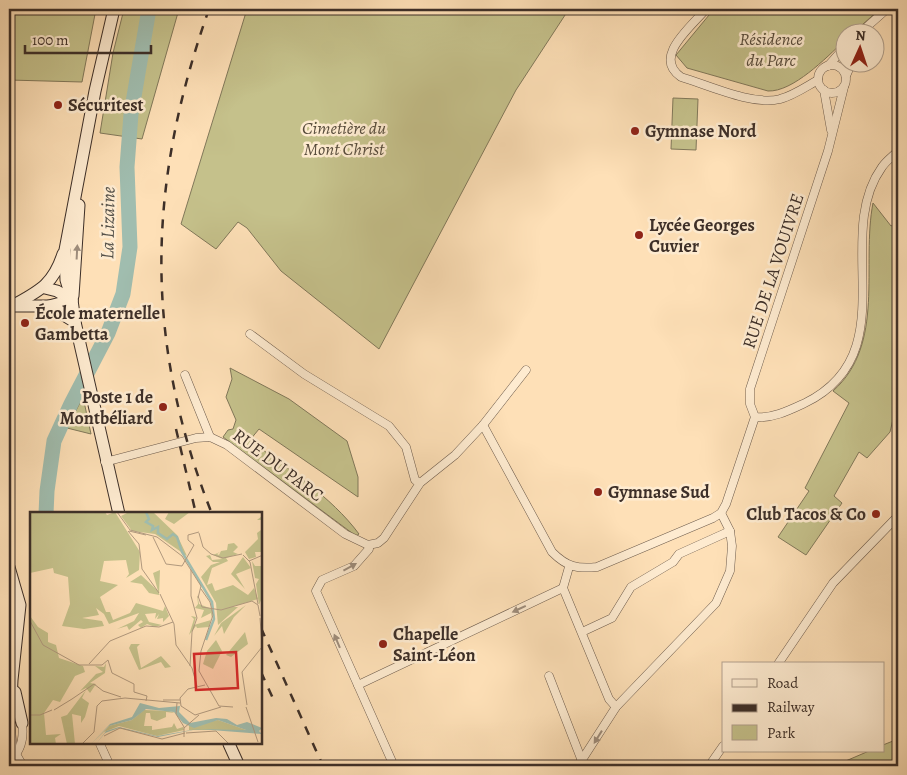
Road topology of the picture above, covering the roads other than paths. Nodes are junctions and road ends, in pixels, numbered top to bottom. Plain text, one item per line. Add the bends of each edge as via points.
1 (114, 9) edge
2 (706, 9) edge
3 (884, 11) edge
4 (872, 22) edge
5 (876, 22) edge
6 (834, 59) edge
7 (828, 66) junction
8 (848, 72) edge
9 (846, 76) junction
10 (818, 80) junction
11 (844, 86) junction
12 (824, 90) junction
13 (832, 135) junction
14 (898, 151) edge
15 (80, 179) junction
16 (65, 250) junction
17 (45, 288) junction
18 (72, 300) junction
19 (11, 306) edge
20 (49, 306) junction
21 (75, 322) junction
22 (250, 334) dead end
23 (526, 370) dead end
24 (185, 375) dead end
25 (755, 416) junction
26 (483, 425) junction
27 (210, 437) junction
28 (105, 462) junction
29 (420, 483) junction
30 (118, 512) edge
31 (721, 513) junction
32 (898, 516) edge
33 (730, 531) junction
34 (368, 545) junction
35 (9, 567) edge
36 (570, 567) junction
37 (563, 588) junction
38 (13, 592) edge
39 (582, 632) junction
40 (779, 662) edge
41 (549, 676) dead end
42 (10, 683) edge
43 (358, 685) junction
44 (616, 707) junction
45 (10, 720) edge
46 (27, 724) edge
47 (100, 745) edge
48 (229, 745) edge
49 (722, 748) edge
50 (16, 755) junction
51 (9, 761) edge
52 (580, 764) edge
53 (23, 766) edge
54 (110, 766) edge
55 (239, 766) edge
56 (394, 766) edge
57 (710, 766) edge

1 - 15 main road via 95,91
2 - 10 street via 672,50 670,65 681,78 767,100 780,100
3 - 4 street
3 - 5 street
6 - 7 street
7 - 9 street via 839,67
7 - 10 street via 820,72
8 - 9 street
9 - 11 street
10 - 12 street
11 - 12 street via 837,92
11 - 13 street, RUE DE LA VOUIVRE
12 - 13 street, RUE DE LA VOUIVRE
13 - 25 street, RUE DE LA VOUIVRE via 750,389 750,404
14 - 25 street via 882,166 871,188 864,219 863,321 851,361 838,379 814,399 772,416
15 - 16 main road
18 -> 15 main road
16 - 17 main road
16 - 18 main road via 66,280
17 - 18 main road via 57,290
17 - 19 main road
18 - 20 main road
18 - 21 main road
19 - 20 main road
20 - 21 main road
21 - 28 main road
22 - 29 street via 304,374 389,426 406,447 415,480
23 - 26 street
24 - 27 street
25 - 31 street
26 - 29 street via 455,455
26 - 36 street via 552,552
27 - 28 street, RUE DU PARC
27 - 34 street, RUE DU PARC via 244,458 345,534
28 - 30 main road
29 - 34 street via 384,538
31 - 33 street
31 - 36 street via 597,567
32 - 40 street via 833,583
33 - 39 street via 679,554 673,562 631,587 612,618
33 - 44 street via 730,571 716,603
43 -> 34 street via 316,591 322,580 354,566 368,550
35 - 38 main road
36 - 37 street
37 - 39 street
37 -> 43 street
38 - 42 main road via 20,605
39 - 44 street via 609,699
41 - 52 street
42 - 45 main road
42 - 46 main road
43 - 56 street
44 -> 52 street
45 - 46 main road
45 - 50 street
46 - 50 street
47 - 54 street
48 - 55 main road
49 - 57 street
50 - 51 street
50 - 53 street

